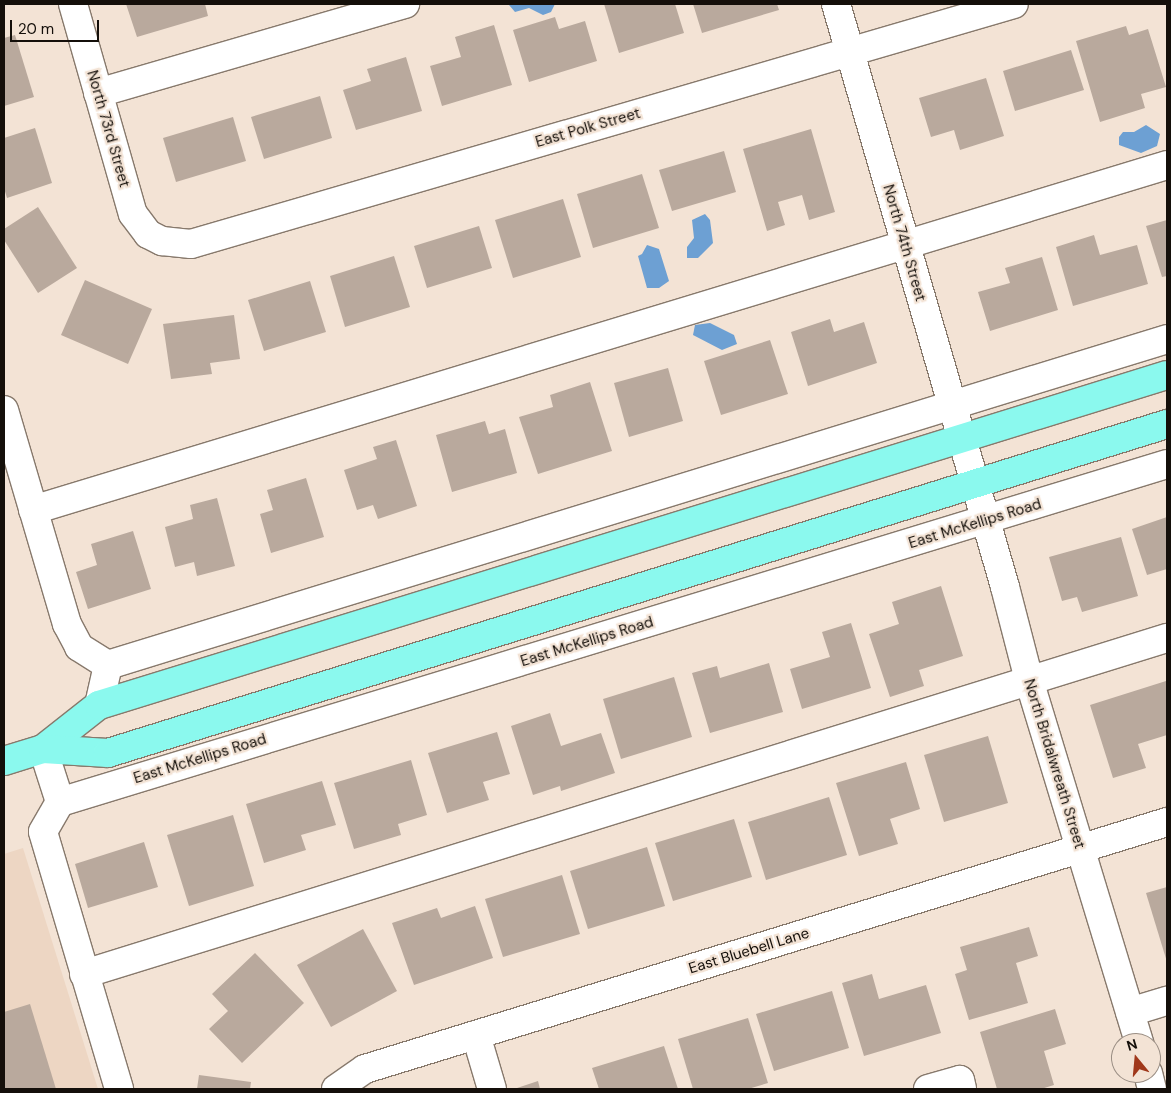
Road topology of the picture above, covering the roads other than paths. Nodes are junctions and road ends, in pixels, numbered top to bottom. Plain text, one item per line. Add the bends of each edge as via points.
1 (73, 4) edge
2 (404, 4) edge
3 (836, 4) edge
4 (1014, 4) edge
5 (850, 51) junction
6 (98, 93) junction
7 (1167, 165) edge
8 (162, 241) joint
9 (905, 246) junction
10 (1167, 339) edge
11 (1167, 375) edge
12 (952, 406) junction
13 (4, 410) edge
14 (1167, 424) edge
15 (961, 438) junction
16 (1167, 464) edge
17 (974, 482) junction
18 (33, 510) junction
19 (985, 521) junction
20 (1167, 638) edge
21 (108, 665) junction
22 (1028, 680) junction
23 (99, 704) junction
24 (43, 749) junction
25 (4, 761) edge
26 (60, 802) junction
27 (1167, 822) edge
28 (1079, 849) junction
29 (84, 974) junction
30 (1167, 1001) edge
31 (1130, 1012) junction
32 (1136, 1033) edge
33 (476, 1036) junction
34 (119, 1089) edge
35 (336, 1089) edge
36 (492, 1089) edge
37 (928, 1089) edge
38 (962, 1089) edge

1 - 6 street, North 73rd Street
2 - 6 street
3 - 5 street, North 74th Street
4 - 5 street, East Polk Street
5 - 8 street, East Polk Street via 191,244
5 - 9 street, North 74th Street
6 - 8 street, North 73rd Street via 133,214 145,232
7 - 9 street
9 - 12 street, North 74th Street
9 - 18 street
10 - 12 street
11 - 15 main road
12 - 15 street, North 74th Street
12 - 21 street
13 - 18 street
14 - 17 main road
15 - 17 street, North 74th Street
15 - 23 main road
16 - 19 street, East McKellips Road
17 - 19 street, North Bridalwreath Street
17 - 24 main road via 108,753
18 - 21 street via 67,624 79,647
19 - 22 street, North Bridalwreath Street
19 - 26 street, East McKellips Road
20 - 22 street
21 - 23 street
22 - 28 street, North Bridalwreath Street
22 - 29 street
23 - 24 main road
24 - 25 main road
24 - 26 street
26 - 29 street via 43,832
27 - 28 street, East Bluebell Lane
28 - 31 street, North Bridalwreath Street
28 - 33 street, East Bluebell Lane
29 - 34 street
30 - 31 street
31 - 32 street, North Bridalwreath Street
33 - 35 street, East Bluebell Lane via 364,1070
33 - 36 street
37 - 38 street via 960,1080

